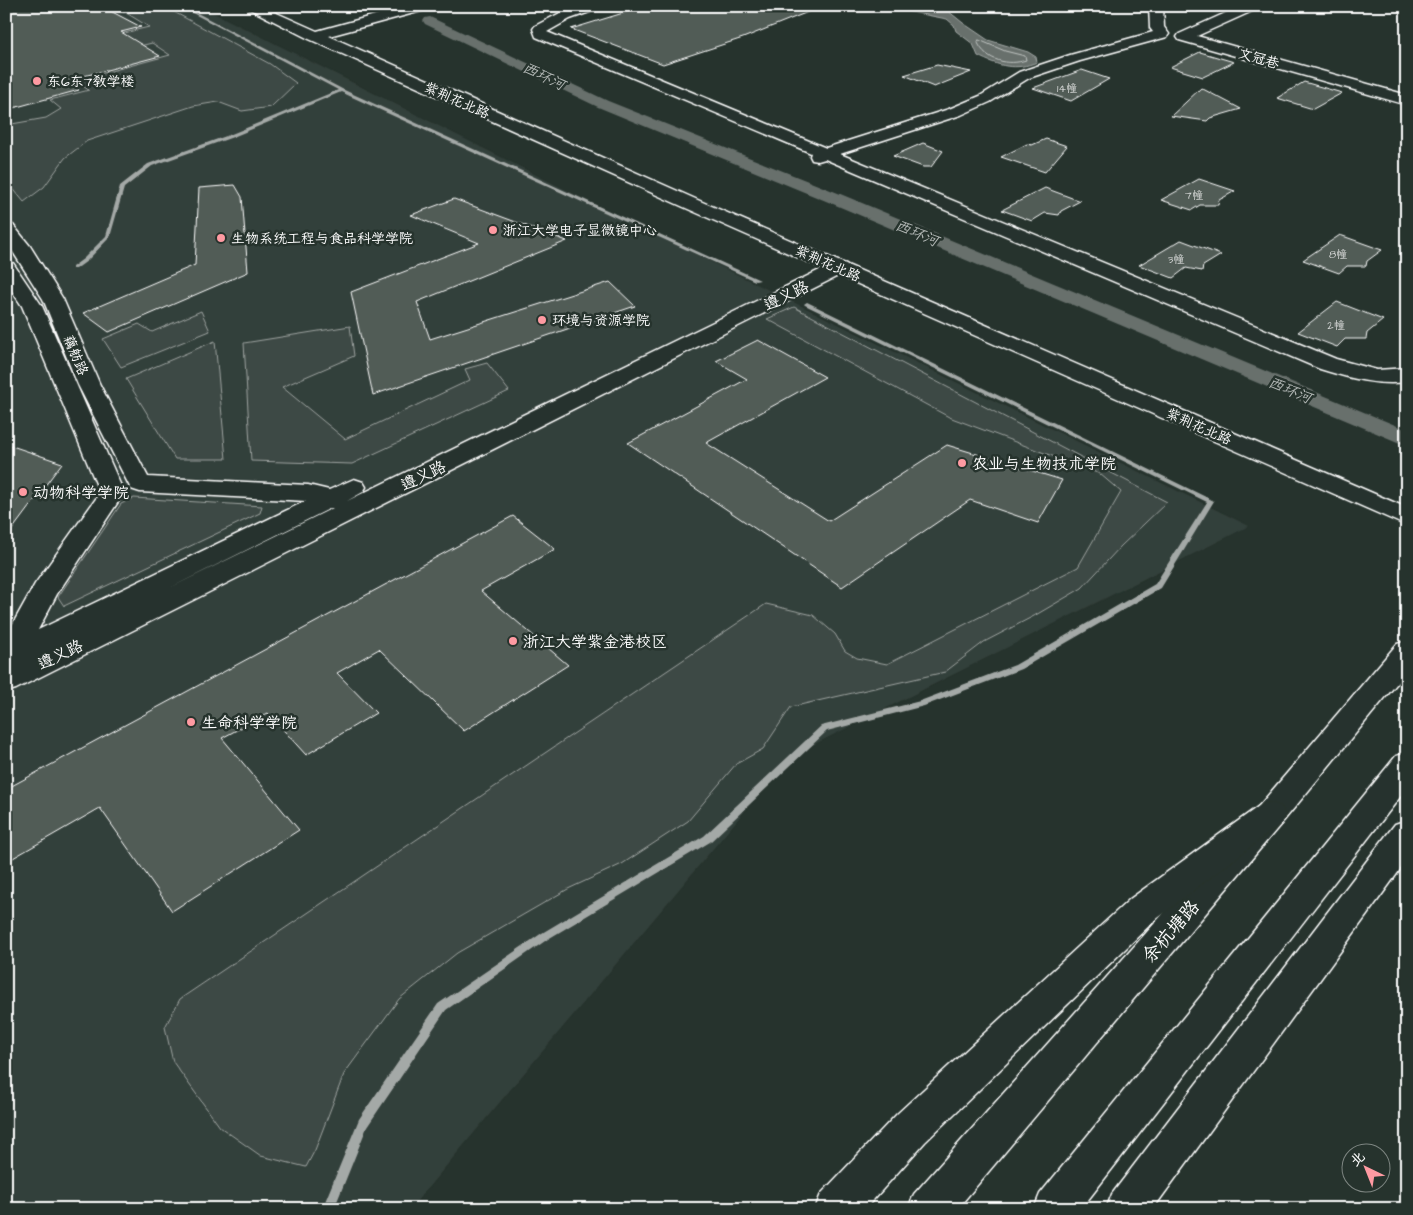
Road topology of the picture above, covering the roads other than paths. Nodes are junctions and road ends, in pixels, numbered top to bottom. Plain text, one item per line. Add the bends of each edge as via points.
1 (250, 6) edge
2 (395, 6) edge
3 (424, 6) edge
4 (593, 6) edge
5 (1156, 6) edge
6 (1252, 6) edge
7 (380, 14) junction
8 (308, 33) junction
9 (1154, 36) junction
10 (1407, 100) edge
11 (1407, 110) edge
12 (826, 153) junction
13 (807, 160) dead end
14 (6, 229) edge
15 (830, 264) junction
16 (6, 267) edge
17 (1407, 375) edge
18 (340, 505) junction
19 (1407, 518) edge
20 (1407, 651) edge
21 (11, 667) edge
22 (1407, 766) edge
23 (1270, 815) junction
24 (1407, 834) edge
25 (836, 1209) edge
26 (929, 1209) edge
27 (1055, 1209) edge
28 (1127, 1209) edge

1 - 8 main road, 紫荆花北路
2 - 7 main road
3 - 7 main road
4 - 12 main road via 549,23 540,29 541,34
5 - 9 main road via 1157,28 1162,34
6 - 10 main road, 文冠巷 via 1184,37
7 - 8 main road
8 - 15 main road, 紫荆花北路
9 - 11 main road
9 - 12 main road via 1024,75 986,99 955,112
12 - 13 main road
12 - 17 main road via 1335,366 1382,378
14 - 18 main road, 藕舫路 via 53,299 89,385 140,484 308,494
15 - 18 main road, 遵义路
15 - 19 main road, 紫荆花北路
16 - 21 main road, 藕舫路 via 32,306 112,493 45,591
18 - 21 main road, 遵义路
20 - 23 main road, 余杭塘路
22 - 27 main road
23 - 25 main road via 1142,910 911,1128
23 - 26 main road, 余杭塘路
24 - 28 main road

